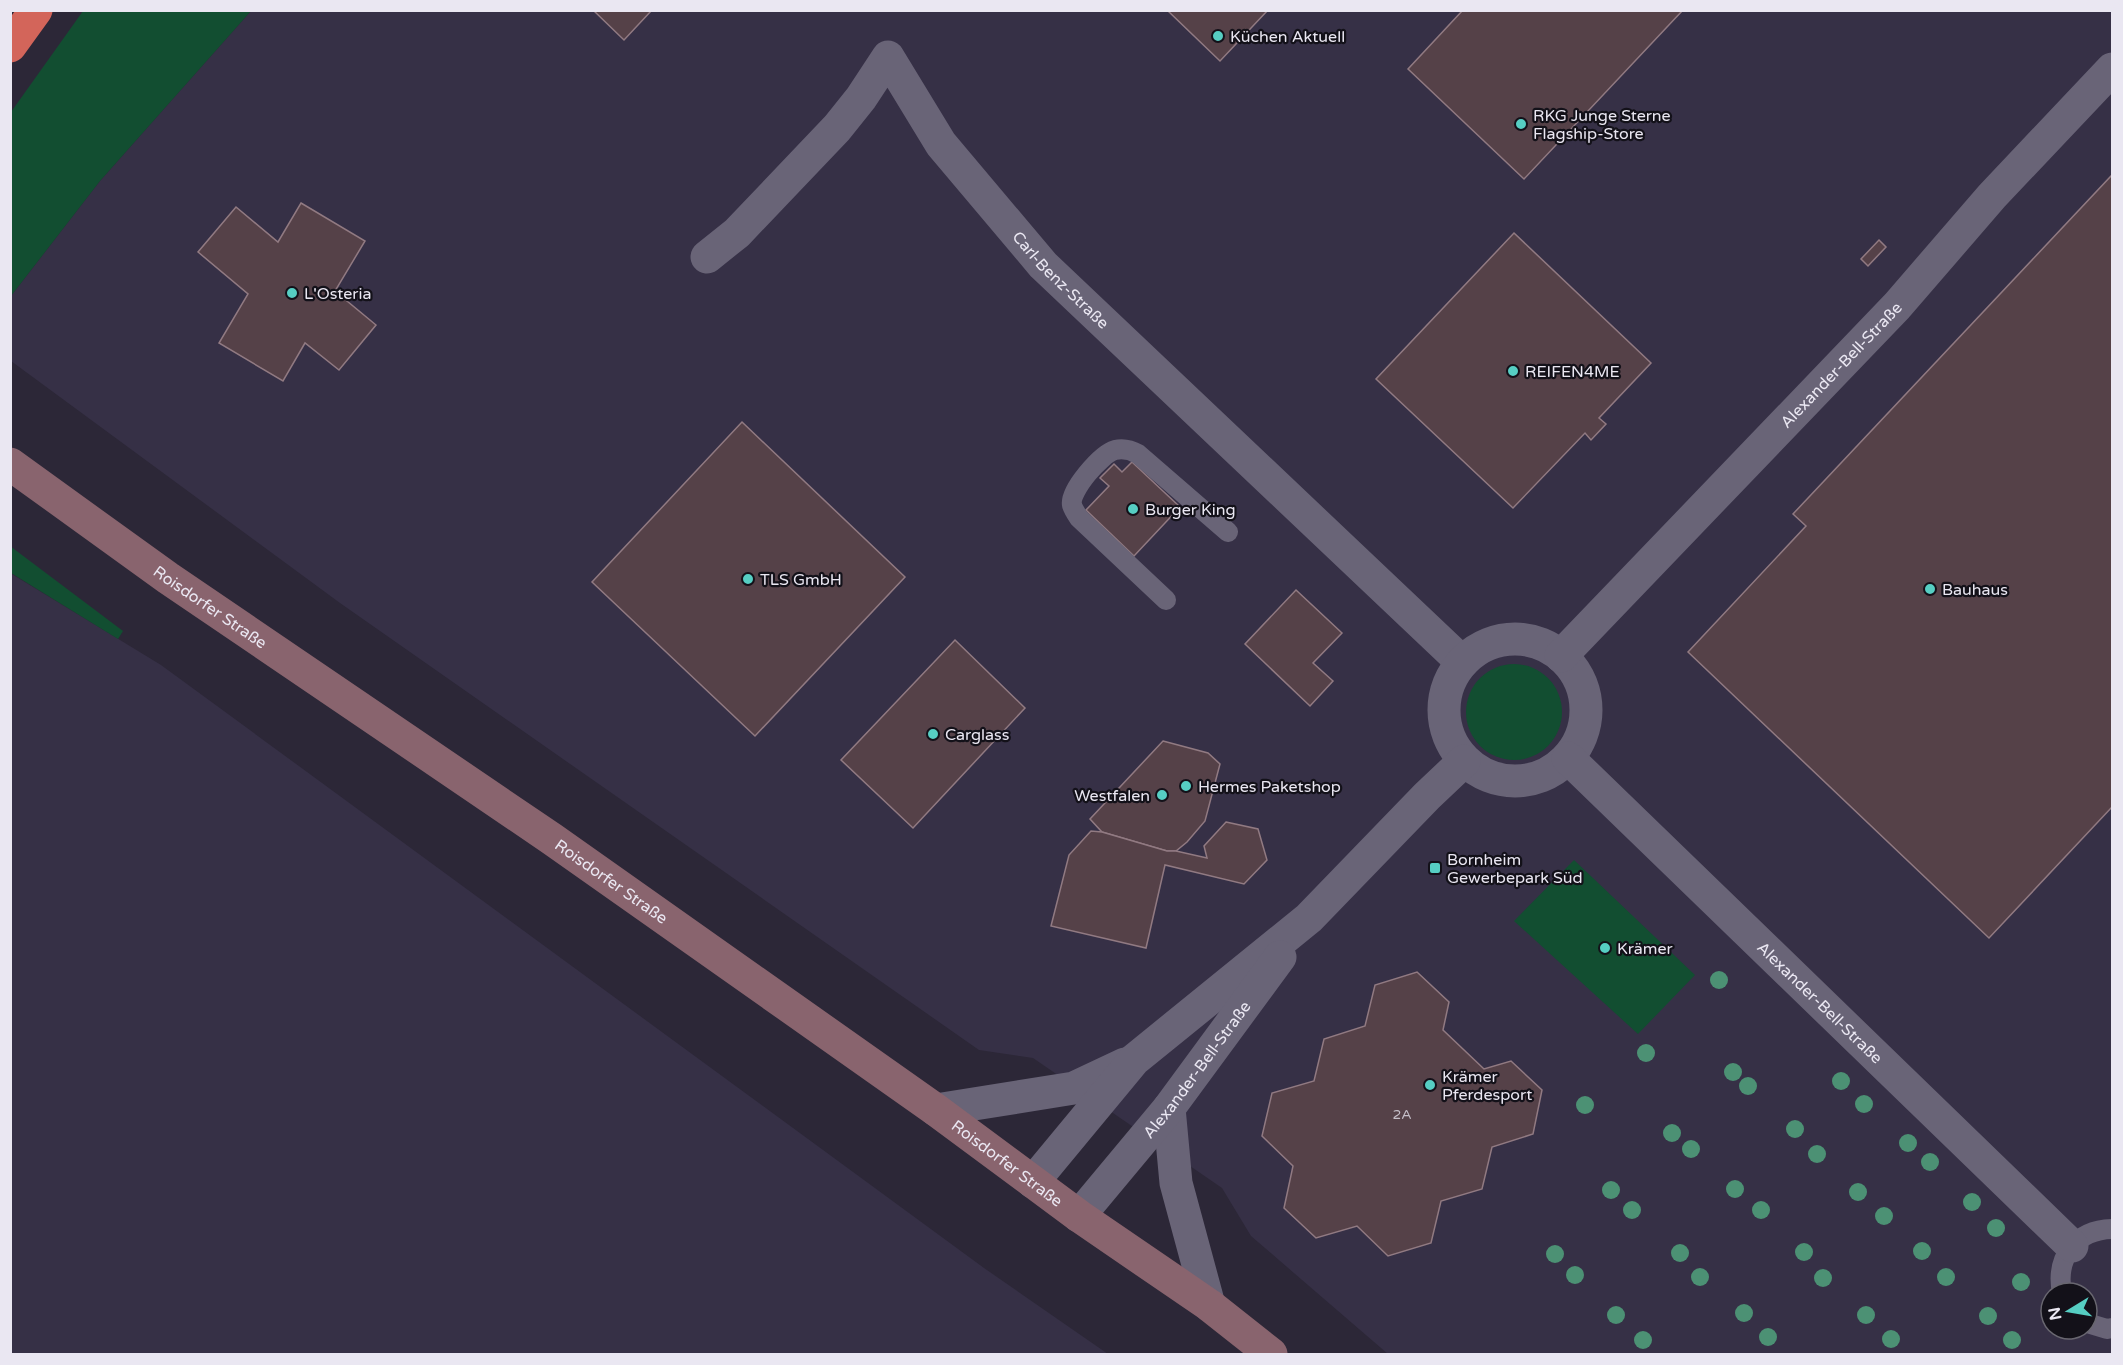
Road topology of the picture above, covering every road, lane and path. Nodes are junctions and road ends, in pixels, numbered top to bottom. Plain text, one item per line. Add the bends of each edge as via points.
1 (36, 10) edge
2 (10, 46) edge
3 (2112, 69) edge
4 (707, 257) dead end
5 (10, 464) edge
6 (1228, 532) dead end
7 (1166, 600) dead end
8 (1561, 656) junction
9 (1462, 662) junction
10 (1568, 758) junction
11 (1464, 761) junction
12 (1309, 918) junction
13 (1134, 1060) junction
14 (1169, 1108) junction
15 (936, 1110) junction
16 (1033, 1182) junction
17 (1079, 1216) junction
18 (2112, 1229) edge
19 (2072, 1246) junction
20 (2060, 1281) edge
21 (1209, 1305) junction
22 (1271, 1354) edge

1 - 2 highway
3 - 8 street, Alexander-Bell-Straße via 1992,196 1897,306
4 - 9 street, Carl-Benz-Straße via 737,233 837,128 888,57 941,144 1043,265
5 - 15 main road, Roisdorfer Straße via 168,578 552,839
6 - 7 lane via 1138,454 1127,449 1103,456 1073,494 1072,505 1079,518
8 - 9 street via 1538,643 1512,639 1486,645
8 - 10 street via 1578,678 1586,705 1582,733
9 - 11 street via 1449,683 1443,711 1449,738
10 - 11 street via 1545,775 1517,782 1489,777
10 - 19 street, Alexander-Bell-Straße
11 - 12 street, Alexander-Bell-Straße
12 - 13 street, Alexander-Bell-Straße
12 - 14 street, Alexander-Bell-Straße
13 - 15 street, Alexander-Bell-Straße via 1074,1088
13 - 16 street, Alexander-Bell-Straße
14 - 17 street, Alexander-Bell-Straße
14 - 21 street via 1176,1183
15 - 16 main road, Roisdorfer Straße
16 - 17 main road, Roisdorfer Straße
17 - 21 main road, Roisdorfer Straße
18 - 19 lane via 2084,1235
19 - 20 lane via 2061,1268
21 - 22 main road, Roisdorfer Straße

